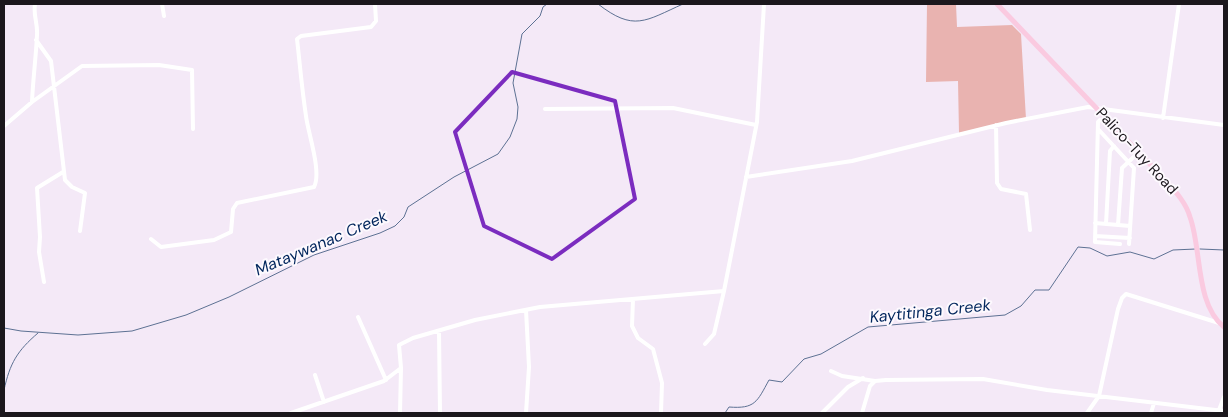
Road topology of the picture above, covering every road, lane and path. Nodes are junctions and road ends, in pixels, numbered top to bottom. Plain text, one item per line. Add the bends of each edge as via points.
1 (35, 4) edge
2 (162, 4) edge
3 (375, 4) edge
4 (764, 4) edge
5 (997, 4) edge
6 (1179, 4) edge
7 (164, 16) dead end
8 (36, 40) junction
9 (54, 86) junction
10 (32, 102) junction
11 (1097, 108) junction
12 (545, 109) dead end
13 (1162, 118) junction
14 (1100, 120) dead end
15 (756, 125) junction
16 (996, 125) junction
17 (1224, 125) edge
18 (4, 126) edge
19 (193, 129) dead end
20 (1098, 129) junction
21 (1114, 146) junction
22 (1139, 152) junction
23 (1129, 162) junction
24 (63, 172) junction
25 (746, 177) junction
26 (1095, 223) junction
27 (1106, 224) junction
28 (1118, 225) junction
29 (1130, 226) junction
30 (1030, 230) dead end
31 (80, 231) dead end
32 (1095, 236) junction
33 (1130, 238) junction
34 (151, 239) dead end
35 (1120, 244) dead end
36 (1129, 244) dead end
37 (44, 282) dead end
38 (724, 291) junction
39 (633, 299) junction
40 (526, 310) junction
41 (358, 317) dead end
42 (1222, 324) edge
43 (439, 331) junction
44 (705, 344) dead end
45 (401, 368) junction
46 (832, 371) dead end
47 (314, 375) dead end
48 (863, 378) junction
49 (386, 380) junction
50 (875, 381) junction
51 (1099, 396) junction
52 (1224, 397) edge
53 (324, 402) junction
54 (1154, 403) junction
55 (1182, 406) junction
56 (1193, 408) junction
57 (1222, 410) edge
58 (1180, 412) edge
59 (291, 413) edge
60 (400, 413) edge
61 (440, 413) edge
62 (526, 413) edge
63 (661, 413) edge
64 (822, 413) edge
65 (862, 413) edge
66 (1087, 413) edge
67 (1151, 413) edge
68 (1191, 413) edge

1 - 8 street
2 - 7 street
3 - 34 street via 376,21 371,27 297,39 313,151 314,187 237,202 231,232 214,240 161,247
4 - 15 street
5 - 11 main road, Palico-Tuy Road
6 - 13 street
8 - 9 street via 51,61
8 - 10 street
9 - 10 street
9 - 19 street via 82,66 159,65 190,69
9 - 24 street
10 - 18 street
11 - 13 street
11 - 16 street via 1066,110
11 - 22 main road, Palico-Tuy Road
12 - 15 street via 673,108
13 - 17 street
14 - 20 street
15 - 25 street
16 - 25 street via 852,161
16 - 30 street via 997,183 1001,189 1026,194
20 - 21 street
20 - 26 street
21 - 23 street
21 - 27 street via 1110,150
22 - 23 street
22 - 42 main road, Palico-Tuy Road via 1184,203 1190,216 1209,308
23 - 28 street via 1122,170
23 - 29 street via 1134,169
24 - 31 street via 72,187 86,193
24 - 37 street via 37,188 39,252
25 - 38 street
26 - 27 street
26 - 32 street
27 - 28 street
28 - 29 street
29 - 33 street
32 - 33 street
32 - 35 street via 1095,242
33 - 36 street
38 - 39 street
38 - 44 street via 714,334
39 - 40 street
39 - 63 street via 632,326 638,338 653,348 662,383
40 - 43 street
40 - 62 street via 529,367
41 - 49 street
42 - 51 street via 1126,294 1118,309
43 - 45 street via 400,345
43 - 61 street
45 - 49 street
45 - 60 street
46 - 48 street via 842,376
47 - 53 street
48 - 50 street
48 - 64 street via 848,387
49 - 53 street
50 - 51 street via 983,379
50 - 65 street via 870,386
51 - 54 street
51 - 66 street
52 - 57 street
53 - 59 street
54 - 55 street
54 - 67 street
55 - 56 street
55 - 58 street
56 - 57 street
56 - 68 street

